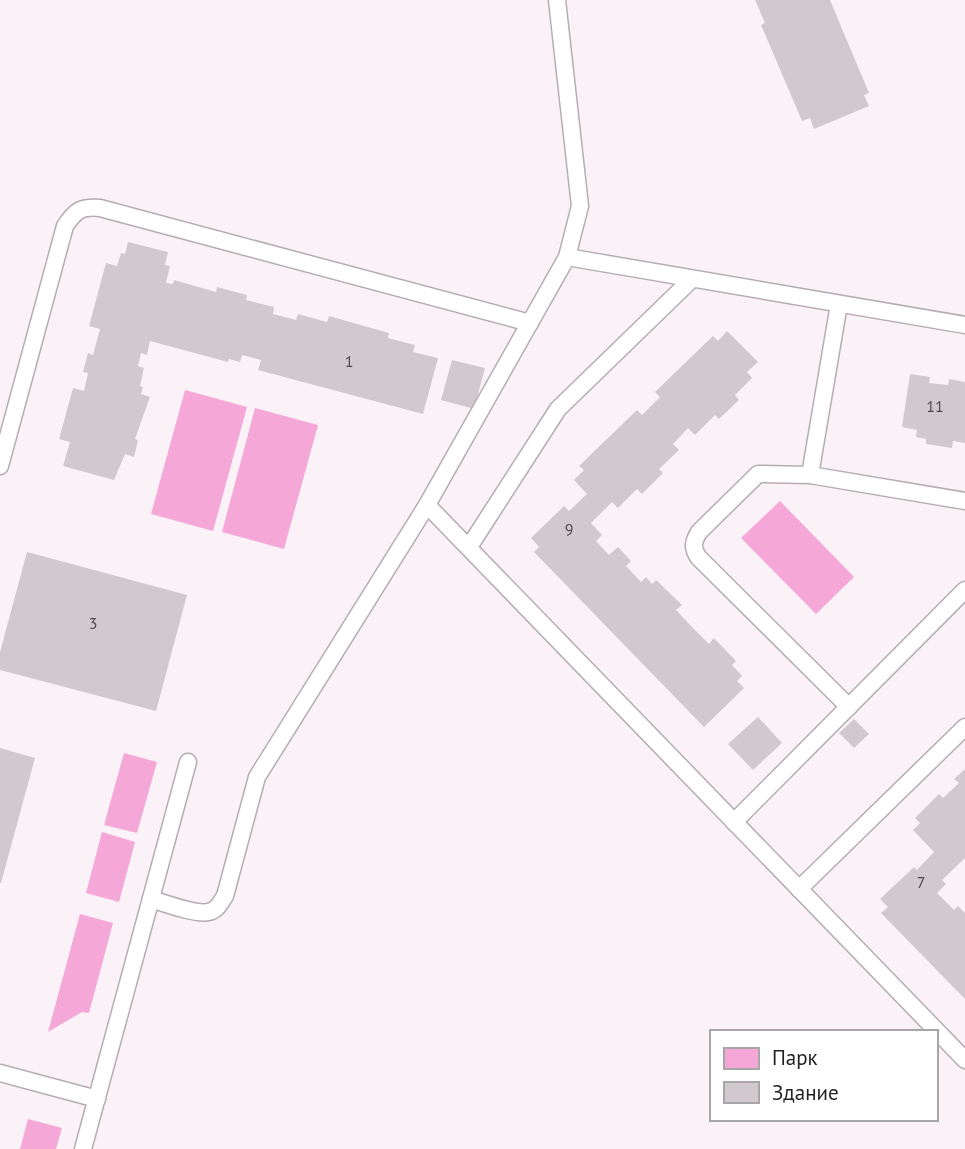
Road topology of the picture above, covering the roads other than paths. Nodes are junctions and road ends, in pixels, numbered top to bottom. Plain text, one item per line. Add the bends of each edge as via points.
1 (557, 0) edge
2 (567, 257) junction
3 (692, 279) junction
4 (839, 304) junction
5 (530, 323) junction
6 (965, 325) edge
7 (0, 466) edge
8 (810, 475) junction
9 (965, 501) edge
10 (427, 505) junction
11 (469, 547) junction
12 (965, 590) edge
13 (849, 707) junction
14 (965, 727) edge
15 (188, 762) dead end
16 (734, 822) junction
17 (799, 889) junction
18 (151, 899) junction
19 (936, 1030) edge
20 (937, 1031) edge
21 (965, 1060) edge
22 (0, 1073) edge
23 (97, 1099) junction
24 (83, 1149) edge

1 - 2 lane via 580,206
2 - 3 lane
2 - 5 lane
3 - 4 lane
3 - 11 lane via 558,409
4 - 6 lane
4 - 8 lane
5 - 7 lane via 86,206 74,212 65,226
5 - 10 lane
8 - 9 lane
8 - 13 lane via 758,474 699,532 694,550
10 - 11 lane
10 - 18 lane via 257,777 225,896 218,907 201,912
11 - 16 lane
12 - 13 lane
13 - 16 lane
14 - 17 lane
15 - 18 lane
16 - 17 lane
17 - 19 lane
18 - 23 lane
20 - 21 lane
22 - 23 lane
23 - 24 lane

